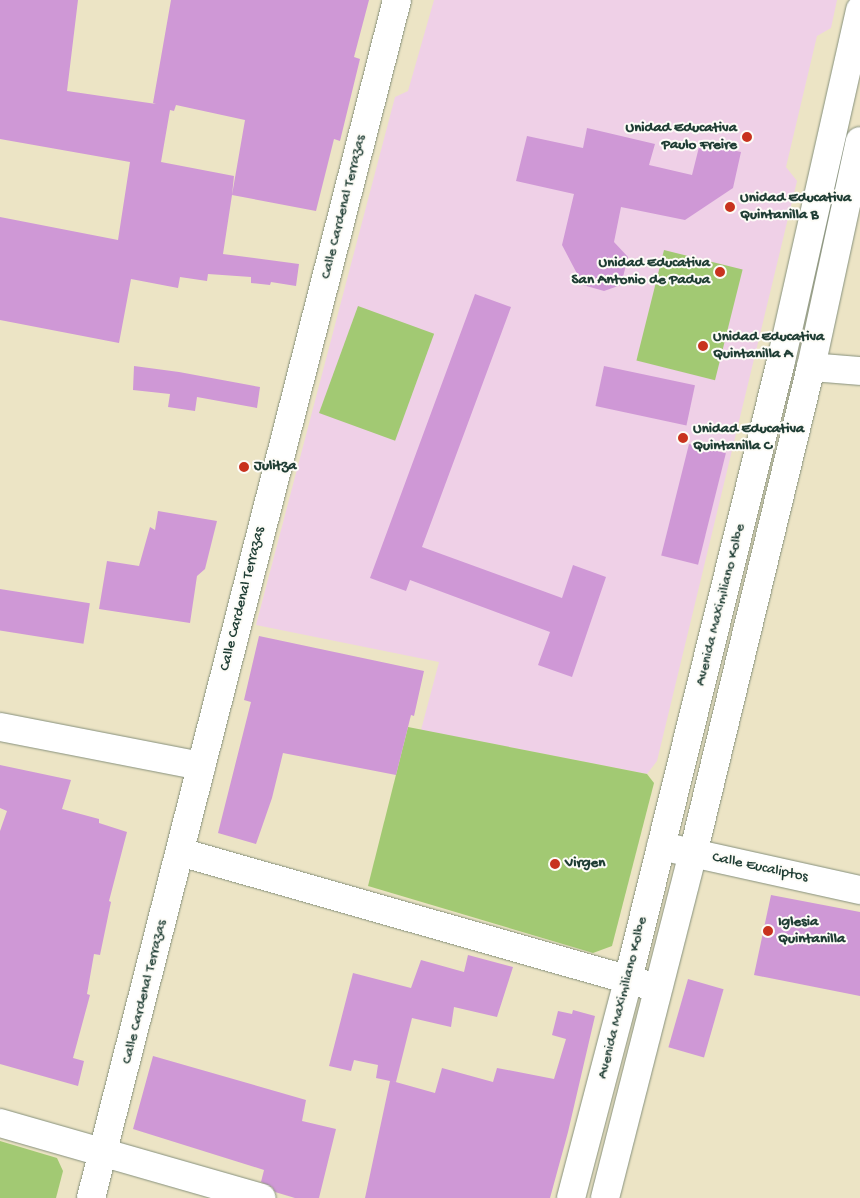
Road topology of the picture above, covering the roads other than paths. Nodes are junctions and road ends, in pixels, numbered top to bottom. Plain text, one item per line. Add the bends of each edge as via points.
1 (397, 0) edge
2 (860, 10) edge
3 (860, 141) edge
4 (811, 367) junction
5 (860, 371) edge
6 (0, 727) edge
7 (201, 766) junction
8 (661, 846) junction
9 (180, 852) junction
10 (693, 854) junction
11 (860, 890) edge
12 (628, 980) junction
13 (658, 988) junction
14 (0, 1123) edge
15 (103, 1153) junction
16 (91, 1198) edge
17 (261, 1198) edge
18 (571, 1198) edge
19 (605, 1198) edge

1 - 7 street, Calle Cardenal Terrazas
2 - 8 street, Avenida Maximiliano Kolbe via 781,361
3 - 4 street, Avenida Maximiliano Kolbe
4 - 5 street
4 - 10 street, Avenida Maximiliano Kolbe
6 - 7 street
7 - 9 street, Calle Cardenal Terrazas
8 - 10 street, Calle Eucaliptos
8 - 12 street, Avenida Maximiliano Kolbe
9 - 12 street
9 - 15 street, Calle Cardenal Terrazas
10 - 11 street, Calle Eucaliptos
10 - 13 street, Avenida Maximiliano Kolbe
12 - 13 street
12 - 18 street, Avenida Maximiliano Kolbe
13 - 19 street, Avenida Maximiliano Kolbe
14 - 15 street
15 - 16 street, Calle Cardenal Terrazas
15 - 17 street

